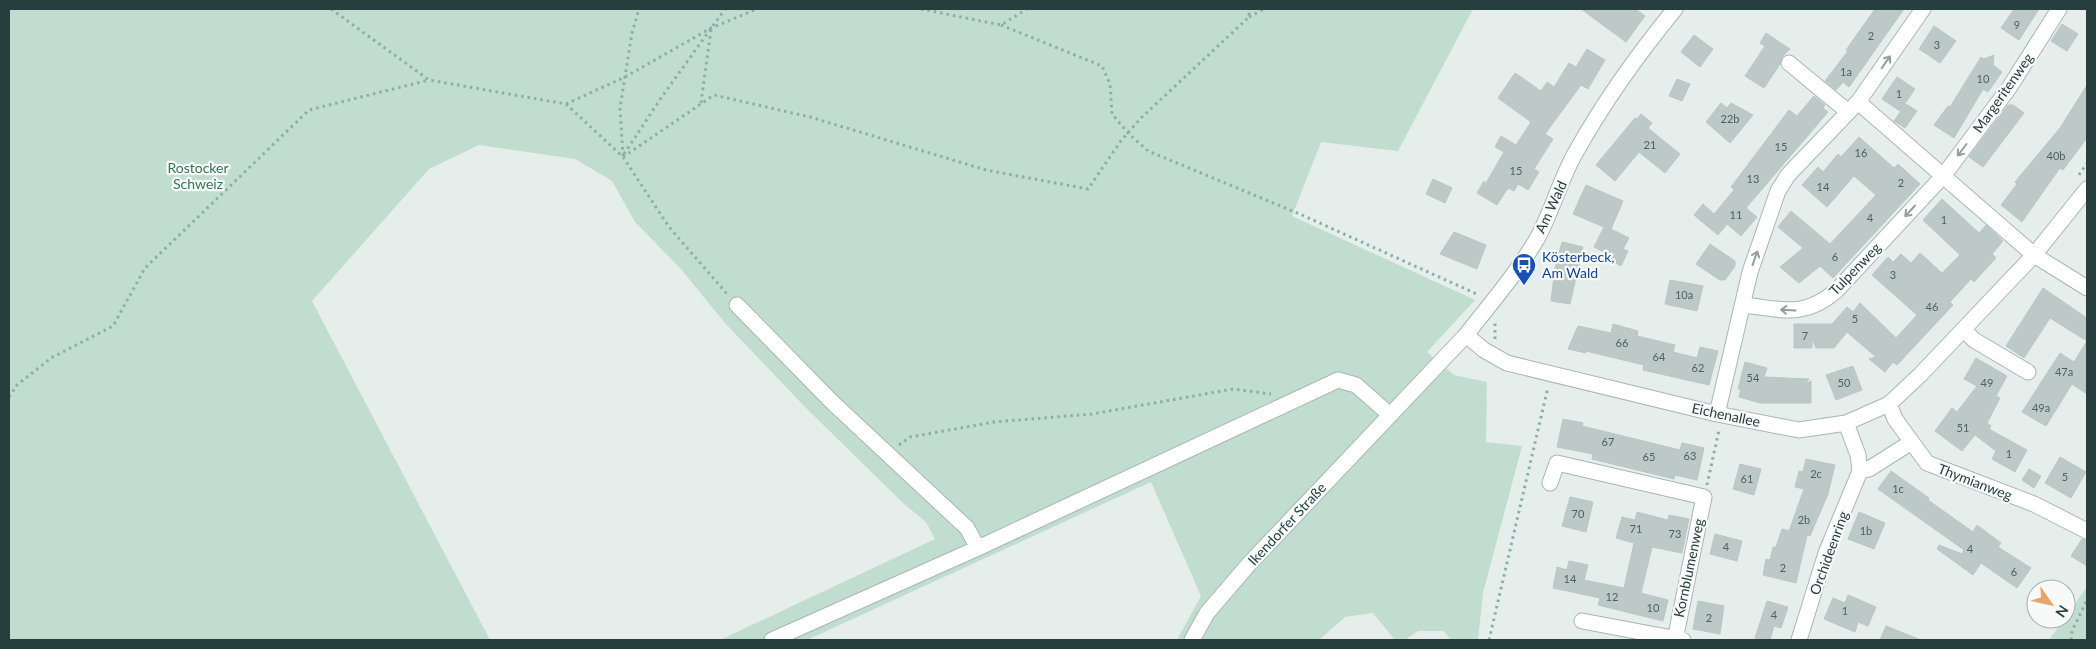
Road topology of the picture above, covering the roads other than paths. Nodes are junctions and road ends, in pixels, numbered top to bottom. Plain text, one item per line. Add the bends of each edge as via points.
1 (1675, 9) edge
2 (1923, 9) edge
3 (2059, 9) edge
4 (1789, 63) dead end
5 (1852, 106) junction
6 (1944, 176) junction
7 (2081, 185) edge
8 (2034, 254) junction
9 (2087, 288) edge
10 (1742, 305) junction
11 (737, 306) road end
12 (1964, 330) junction
13 (1466, 335) junction
14 (2028, 372) dead end
15 (1889, 404) junction
16 (1717, 414) junction
17 (1390, 415) junction
18 (1846, 423) junction
19 (1910, 443) junction
20 (1860, 471) junction
21 (1550, 483) dead end
22 (2087, 531) edge
23 (978, 548) junction
24 (1582, 621) dead end
25 (1804, 639) edge
26 (772, 640) edge
27 (1192, 640) edge
28 (1677, 640) edge

1 - 13 street, Am Wald via 1607,100 1576,151 1538,237
5 -> 2 street
3 -> 6 street, Margeritenweg via 2008,88
4 - 5 street
5 - 6 street
10 -> 5 street via 1778,191
6 - 8 street
6 -> 10 street, Tulpenweg via 1824,301 1810,308 1793,310
7 - 8 street, Eichenallee
8 - 9 street
8 - 12 street, Eichenallee
10 - 16 street
11 - 23 street via 832,402 967,528
12 - 14 street via 1974,340
12 - 15 street, Eichenallee
13 - 16 street, Eichenallee via 1507,363 1550,381
13 - 17 street, Am Wald
15 - 18 street, Eichenallee
15 - 19 street, Thymianweg
16 - 18 street, Eichenallee via 1799,430
17 - 23 street via 1356,385 1338,380
17 - 27 street, Ikendorfer Straße via 1249,564 1207,613
18 - 20 street via 1858,454
19 - 20 street via 1869,469
19 - 22 street, Thymianweg via 1927,463 2034,504
20 - 25 street, Orchideenring via 1826,553
21 - 28 street, Kornblumenweg via 1558,463 1704,497
23 - 26 street
24 - 28 street, Kornblumenweg

